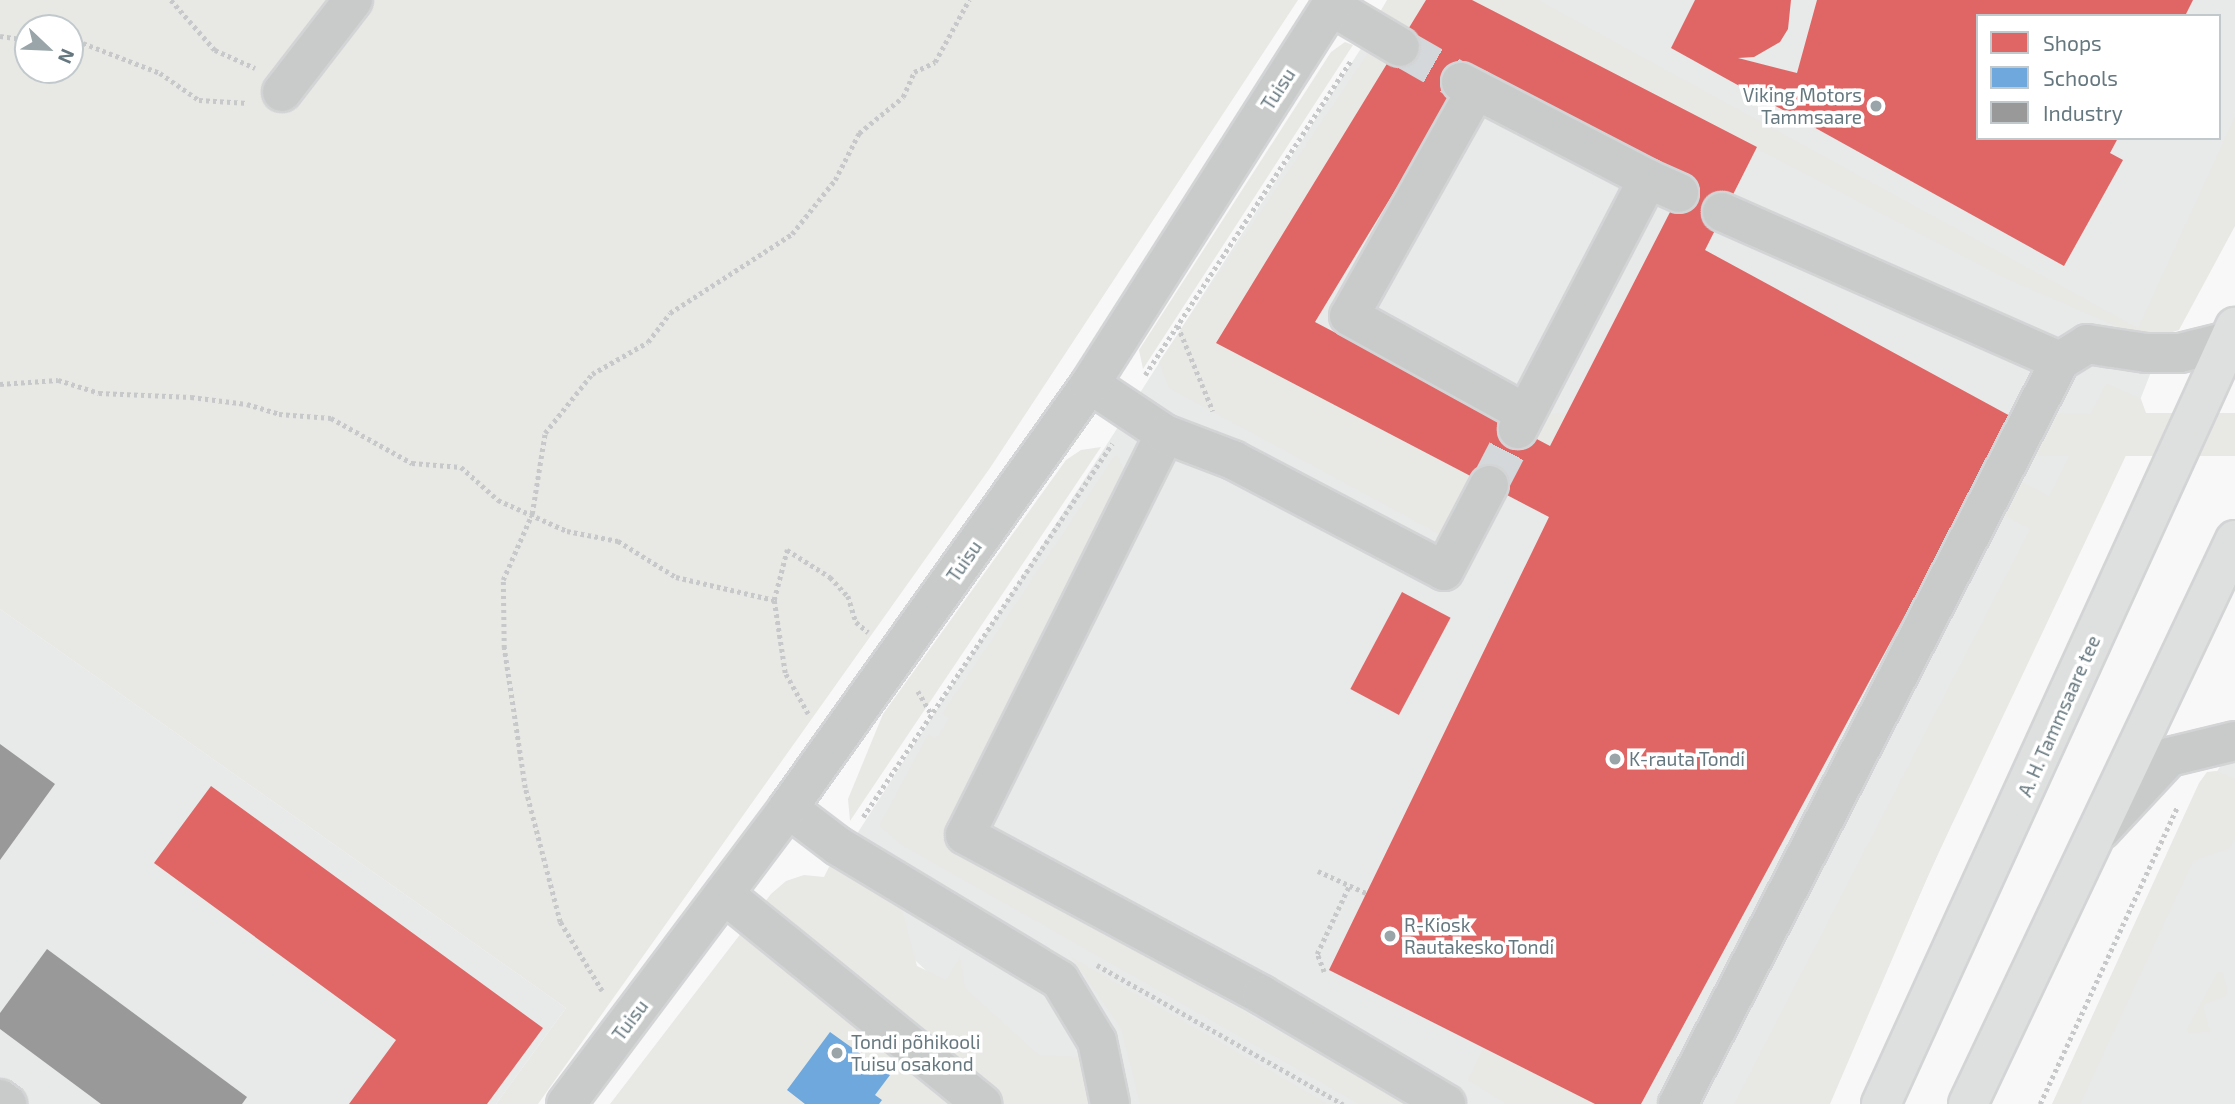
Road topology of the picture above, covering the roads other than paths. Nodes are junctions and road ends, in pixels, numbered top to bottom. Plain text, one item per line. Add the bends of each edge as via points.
1 (353, 0) edge
2 (1333, 3) edge
3 (1400, 47) tunnel mouth
4 (282, 92) road end
5 (1722, 212) dead end
6 (2232, 334) edge
7 (2060, 361) junction
8 (1090, 384) junction
9 (1521, 421) joint
10 (1165, 434) junction
11 (1489, 485) tunnel mouth
12 (2235, 540) edge
13 (2235, 741) edge
14 (788, 808) junction
15 (2088, 845) junction
16 (724, 894) junction
17 (0, 1099) edge
18 (7, 1104) edge
19 (566, 1104) edge
20 (982, 1104) edge
21 (1110, 1104) edge
22 (1446, 1104) edge
23 (1678, 1104) edge
24 (1881, 1104) edge
25 (1968, 1104) edge

1 - 4 street
2 - 3 street
2 - 8 street, Tuisu
5 - 7 street
6 - 7 street via 2180,353 2146,354 2087,344
6 - 24 main road, A. H. Tammsaare tee
7 - 23 street
8 - 10 street
8 - 14 street, Tuisu
9 - 9 street via 1664,186 1468,86 1349,316
10 - 11 street via 1233,460 1444,571
10 - 22 street via 965,835 1262,995
12 - 15 main road
13 - 15 street via 2169,757
14 - 16 street, Tuisu
14 - 21 street via 838,846 1060,979 1097,1041
15 - 25 main road
16 - 19 street, Tuisu
16 - 20 street
17 - 18 street

